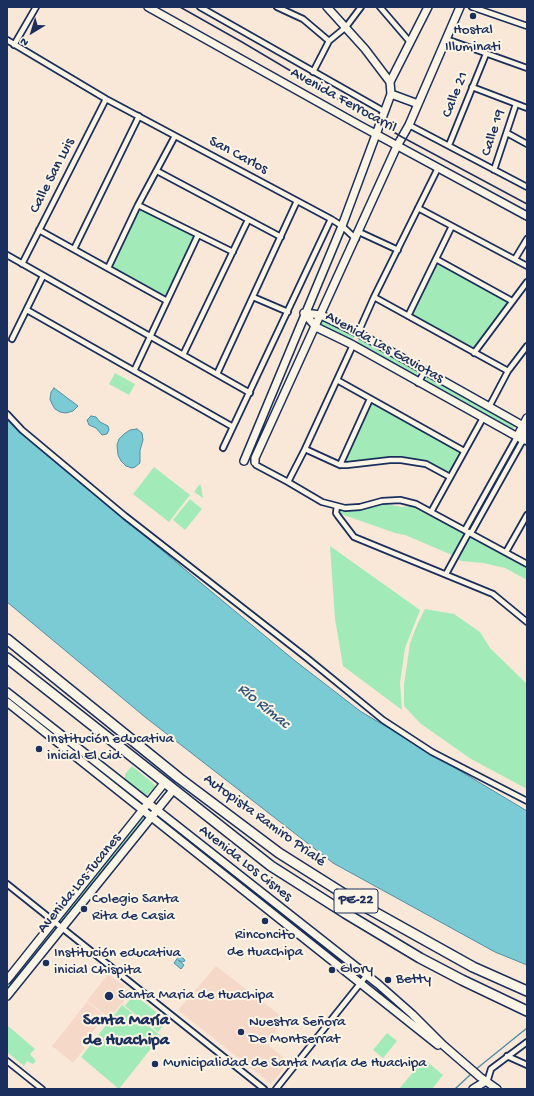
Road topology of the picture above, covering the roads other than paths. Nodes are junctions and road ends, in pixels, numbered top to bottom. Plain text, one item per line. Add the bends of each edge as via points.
1 (36, 7) edge
2 (148, 7) edge
3 (200, 7) edge
4 (277, 7) edge
5 (327, 7) edge
6 (361, 7) edge
7 (380, 7) edge
8 (428, 7) edge
9 (460, 7) edge
10 (472, 7) edge
11 (346, 26) junction
12 (527, 26) edge
13 (446, 38) junction
14 (7, 40) edge
15 (330, 42) junction
16 (410, 42) junction
17 (14, 45) junction
18 (486, 54) junction
19 (527, 68) edge
20 (313, 72) junction
21 (390, 82) junction
22 (472, 87) junction
23 (391, 94) junction
24 (106, 99) junction
25 (418, 104) junction
26 (516, 104) junction
27 (527, 108) edge
28 (384, 112) junction
29 (139, 116) junction
30 (409, 125) junction
31 (507, 133) junction
32 (376, 135) junction
33 (175, 136) junction
34 (527, 144) edge
35 (397, 146) junction
36 (449, 146) junction
37 (438, 168) junction
38 (494, 170) junction
39 (157, 171) junction
40 (527, 187) edge
41 (297, 201) junction
42 (138, 205) junction
43 (418, 208) junction
44 (527, 216) edge
45 (331, 219) junction
46 (248, 220) junction
47 (342, 226) junction
48 (452, 226) junction
49 (39, 230) junction
50 (359, 232) junction
51 (198, 235) junction
52 (281, 237) junction
53 (356, 239) junction
54 (527, 239) edge
55 (74, 250) junction
56 (398, 250) junction
57 (233, 252) junction
58 (7, 255) edge
59 (436, 259) junction
60 (515, 260) junction
61 (22, 264) junction
62 (527, 266) edge
63 (108, 268) junction
64 (43, 276) junction
65 (527, 282) edge
66 (253, 297) junction
67 (374, 297) junction
68 (167, 301) junction
69 (512, 301) junction
70 (27, 310) junction
71 (288, 312) junction
72 (304, 313) junction
73 (321, 315) junction
74 (408, 316) junction
75 (316, 327) junction
76 (358, 333) junction
77 (150, 336) junction
78 (12, 339) dead end
79 (353, 345) junction
80 (527, 346) edge
81 (474, 353) junction
82 (183, 355) junction
83 (134, 371) junction
84 (424, 371) junction
85 (508, 372) junction
86 (217, 374) junction
87 (337, 380) junction
88 (418, 383) junction
89 (250, 393) junction
90 (370, 399) junction
91 (489, 406) junction
92 (7, 414) edge
93 (483, 418) junction
94 (527, 418) edge
95 (233, 427) junction
96 (525, 427) edge
97 (527, 433) edge
98 (522, 440) edge
99 (223, 448) dead end
100 (305, 449) junction
101 (464, 451) junction
102 (244, 461) dead end
103 (255, 462) joint
104 (340, 465) junction
105 (450, 477) junction
106 (288, 482) junction
107 (337, 506) junction
108 (431, 512) junction
109 (526, 518) edge
110 (468, 531) junction
111 (506, 552) junction
112 (527, 564) edge
113 (446, 574) junction
114 (527, 622) edge
115 (7, 639) edge
116 (7, 658) edge
117 (68, 688) junction
118 (7, 692) edge
119 (59, 700) junction
120 (7, 702) edge
121 (165, 782) junction
122 (174, 789) junction
123 (527, 801) edge
124 (148, 803) junction
125 (142, 810) junction
126 (156, 810) junction
127 (151, 817) junction
128 (239, 823) junction
129 (231, 834) junction
130 (7, 884) edge
131 (293, 917) junction
132 (54, 922) junction
133 (286, 924) junction
134 (61, 928) junction
135 (366, 976) junction
136 (7, 980) edge
137 (361, 984) junction
138 (527, 991) edge
139 (7, 996) edge
140 (527, 1011) edge
141 (527, 1042) edge
142 (507, 1056) junction
143 (7, 1061) edge
144 (462, 1063) junction
145 (527, 1065) edge
146 (482, 1080) junction
147 (42, 1089) edge
148 (264, 1089) edge
149 (276, 1089) edge
150 (473, 1089) edge
151 (493, 1089) edge
152 (497, 1089) edge

1 - 17 street
2 - 32 street, Avenida Ferrocarril
3 - 20 street
4 - 15 street via 303,19
5 - 11 street
6 - 11 street
7 - 16 street
8 - 16 street
9 - 13 street
10 - 12 street
11 - 15 street
11 - 21 street
13 - 18 street
13 - 25 street
14 - 17 street, San Carlos
15 - 20 street
16 - 21 street
17 - 24 street, San Carlos
18 - 19 street
18 - 22 street, Calle 21
20 - 28 street
21 - 23 street
22 - 26 street
22 - 36 street, Calle 21
23 - 25 street
23 - 28 street
24 - 29 street, San Carlos
24 - 49 street, Calle San Luis
25 - 30 street
26 - 27 street
26 - 31 street, Calle 19
28 - 32 street
29 - 33 street, San Carlos
29 - 55 street
30 - 35 street
30 - 36 street
31 - 34 street
31 - 38 street, Calle 19
32 - 35 street, Avenida Ferrocarril
32 - 47 street
33 - 39 street
33 - 41 street, San Carlos
35 - 37 street, Avenida Ferrocarril
35 - 50 street
36 - 38 street
37 - 43 street
37 - 44 street, Avenida Ferrocarril
38 - 40 street
39 - 42 street
39 - 46 street
41 - 45 street, San Carlos
41 - 52 street
42 - 51 street
42 - 63 street
43 - 48 street
43 - 56 street
45 - 47 street, San Carlos
45 - 71 street
46 - 52 street
46 - 57 street
47 - 53 street, San Carlos
47 - 72 street
48 - 59 street
48 - 60 street
49 - 55 street
49 - 61 street, Calle San Luis
50 - 53 street
50 - 56 street
51 - 57 street
51 - 68 street
52 - 66 street
53 - 73 street
54 - 60 street
55 - 63 street
56 - 67 street
57 - 82 street
58 - 61 street
59 - 69 street
59 - 74 street
60 - 62 street
61 - 64 street
63 - 68 street
64 - 70 street
64 - 77 street
65 - 69 street
66 - 71 street
66 - 86 street
67 - 74 street
67 - 76 street
68 - 77 street
69 - 81 street
70 - 78 street
70 - 83 street
71 - 89 street
72 - 73 street, Avenida Las Gaviotas
72 - 75 street, Avenida Las Gaviotas
72 - 102 street
73 - 75 street
73 - 76 street, Avenida Las Gaviotas
74 - 81 street
75 - 79 street, Avenida Las Gaviotas
75 - 103 street
76 - 84 street, Avenida Las Gaviotas
77 - 82 street
77 - 83 street
79 - 87 street
79 - 88 street, Avenida Las Gaviotas
80 - 85 street
81 - 85 street
82 - 86 street
83 - 95 street
84 - 88 street
84 - 91 street, Avenida Las Gaviotas
85 - 91 street
86 - 89 street
87 - 90 street
87 - 100 street
88 - 93 street, Avenida Las Gaviotas
89 - 95 street
90 - 101 street
90 - 104 street
91 - 96 street, Avenida Las Gaviotas
92 - 123 street via 22,430 125,516 383,720 432,752
93 - 98 street, Avenida Las Gaviotas
93 - 101 street
94 - 96 street
95 - 99 street
96 - 98 street
97 - 98 street
98 - 110 street
100 - 104 street
100 - 106 street
101 - 105 street
103 - 106 street via 256,465
104 - 105 street via 401,460 426,464
105 - 108 street
106 - 107 street via 322,502
107 - 108 street via 360,507 382,501 400,500 416,504
107 - 113 street via 336,513 354,537
108 - 110 street
109 - 111 street
110 - 111 street
110 - 113 street
111 - 112 street
113 - 114 street via 493,594
115 - 117 highway, Autopista Ramiro Prialé / PE-22
116 - 119 highway, Autopista Ramiro Prialé / PE-22
117 - 119 highway via 60,690
117 - 128 highway, Autopista Ramiro Prialé / PE-22
118 - 124 street, Avenida Los Cisnes
119 - 121 highway, Autopista Ramiro Prialé / PE-22
120 - 125 street, Avenida Los Cisnes
121 - 122 highway, Autopista Ramiro Prialé / PE-22
121 - 124 street, Avenida Los Tucanes
122 - 126 street, Avenida Los Tucanes
122 - 129 highway, Autopista Ramiro Prialé / PE-22
124 - 125 street, Avenida Los Tucanes
124 - 126 street, Avenida Los Cisnes
125 - 127 street, Avenida Los Cisnes
125 - 132 street, Avenida Los Tucanes
126 - 127 street, Avenida Los Tucanes
126 - 131 street, Avenida Los Cisnes
127 - 133 street, Avenida Los Cisnes
127 - 134 street, Avenida Los Tucanes
128 - 129 highway via 237,833
128 - 138 highway, Autopista Ramiro Prialé / PE-22 via 279,853 360,904 473,967
129 - 140 highway, Autopista Ramiro Prialé / PE-22 via 271,866 344,913 420,958
130 - 132 street
131 - 133 street via 292,924
131 - 135 street, Avenida Los Cisnes
132 - 134 street
132 - 136 street, Avenida Los Tucanes
133 - 137 street, Avenida Los Cisnes
134 - 139 street, Avenida Los Tucanes
134 - 148 street
135 - 137 street
135 - 144 street, Avenida Los Cisnes via 412,1014
137 - 144 street, Avenida Los Cisnes
137 - 149 street
141 - 142 street
142 - 145 street
142 - 146 street via 491,1069 489,1078
143 - 147 street
144 - 146 street
146 - 150 street
146 - 151 street
146 - 152 street

